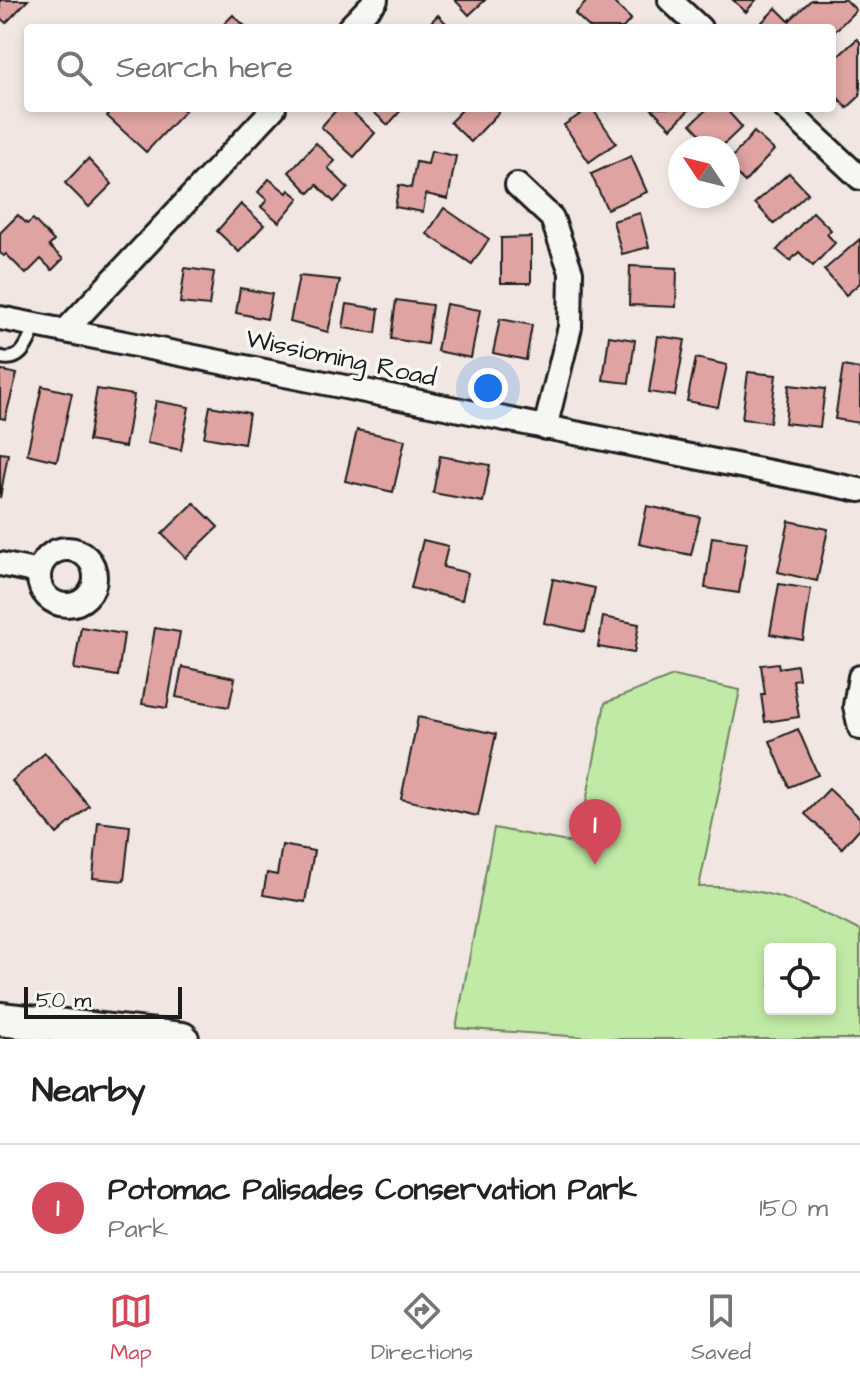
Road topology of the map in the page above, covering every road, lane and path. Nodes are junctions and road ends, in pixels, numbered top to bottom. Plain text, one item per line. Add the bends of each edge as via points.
1 (376, 0) edge
2 (670, 0) edge
3 (353, 24) edge
4 (696, 24) edge
5 (270, 112) edge
6 (789, 112) edge
7 (860, 178) edge
8 (517, 185) dead end
9 (0, 318) edge
10 (36, 325) junction
11 (66, 330) junction
12 (0, 357) edge
13 (545, 428) junction
14 (860, 490) edge
15 (0, 564) edge
16 (39, 572) dead end
17 (860, 677) edge
18 (860, 728) edge
19 (0, 1019) edge
20 (182, 1039) edge

1 - 3 street
2 - 4 street
5 - 11 street
6 - 7 street
8 - 13 street via 552,218 571,272 570,327
9 - 10 street, Wissioming Road
10 - 11 street, Wissioming Road
10 - 12 lane via 24,352
11 - 13 street, Wissioming Road
13 - 14 street, Wissioming Road
15 - 16 street
17 - 18 street via 855,706
19 - 20 main road

